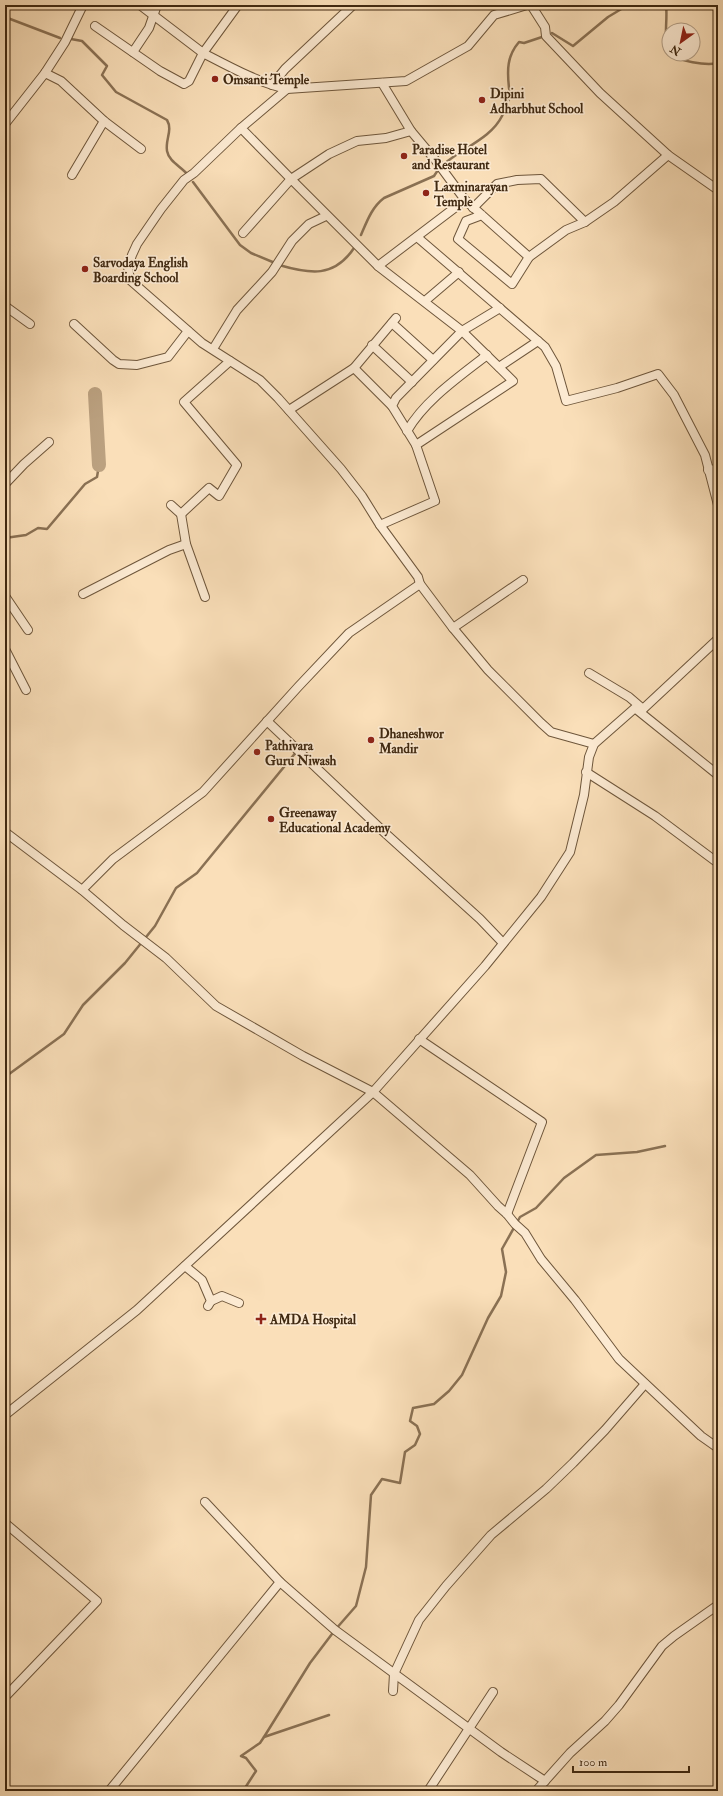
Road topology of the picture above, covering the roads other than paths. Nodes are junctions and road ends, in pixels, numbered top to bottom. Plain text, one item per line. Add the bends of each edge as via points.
1 (83, 5) edge
2 (140, 5) edge
3 (158, 5) edge
4 (238, 5) edge
5 (353, 5) edge
6 (526, 5) edge
7 (716, 5) edge
8 (718, 10) edge
9 (153, 13) junction
10 (95, 26) dead end
11 (133, 52) junction
12 (203, 53) junction
13 (45, 73) junction
14 (382, 83) junction
15 (272, 85) junction
16 (287, 89) junction
17 (104, 121) junction
18 (5, 124) edge
19 (241, 128) junction
20 (411, 131) junction
21 (141, 149) dead end
22 (668, 155) junction
23 (72, 176) dead end
24 (291, 179) junction
25 (718, 190) edge
26 (465, 200) junction
27 (473, 208) junction
28 (482, 215) junction
29 (326, 216) junction
30 (585, 222) junction
31 (243, 232) dead end
32 (417, 237) junction
33 (529, 257) junction
34 (378, 266) junction
35 (459, 272) junction
36 (425, 301) junction
37 (5, 306) edge
38 (500, 308) junction
39 (30, 324) dead end
40 (74, 324) dead end
41 (188, 331) junction
42 (462, 331) junction
43 (538, 341) junction
44 (372, 345) junction
45 (213, 349) junction
46 (487, 355) junction
47 (433, 360) junction
48 (230, 361) junction
49 (354, 368) junction
50 (500, 368) junction
51 (412, 382) junction
52 (392, 406) junction
53 (289, 410) junction
54 (407, 431) junction
55 (49, 442) dead end
56 (416, 445) junction
57 (718, 469) edge
58 (708, 470) junction
59 (5, 484) edge
60 (171, 505) dead end
61 (718, 505) edge
62 (181, 514) junction
63 (380, 525) junction
64 (186, 544) junction
65 (523, 580) dead end
66 (420, 584) junction
67 (83, 594) dead end
68 (5, 596) edge
69 (205, 597) dead end
70 (453, 628) junction
71 (28, 630) dead end
72 (718, 639) edge
73 (5, 649) edge
74 (589, 673) dead end
75 (26, 690) dead end
76 (639, 709) junction
77 (267, 721) junction
78 (594, 744) junction
79 (586, 772) junction
80 (718, 775) edge
81 (6, 834) edge
82 (718, 863) edge
83 (82, 890) junction
84 (503, 943) junction
85 (419, 1040) junction
86 (373, 1092) junction
87 (507, 1214) junction
88 (185, 1266) junction
89 (239, 1303) dead end
90 (645, 1384) junction
91 (5, 1415) edge
92 (718, 1448) edge
93 (205, 1502) dead end
94 (5, 1523) edge
95 (280, 1582) junction
96 (718, 1605) edge
97 (394, 1674) junction
98 (393, 1692) dead end
99 (493, 1692) dead end
100 (5, 1697) edge
101 (469, 1728) junction
102 (545, 1781) junction
103 (109, 1791) edge
104 (428, 1791) edge
105 (536, 1791) edge

1 - 13 street via 65,42
2 - 9 street
3 - 9 street
4 - 12 street
5 - 15 street via 285,69
6 - 14 street via 494,15 468,46 406,81
6 - 22 street via 544,27 546,36 553,44 600,93
7 - 8 street
9 - 11 street via 149,28
9 - 12 street
10 - 11 street
11 - 12 street via 184,84 189,82
12 - 15 street via 237,71
13 - 17 street via 61,82
13 - 18 street
14 - 16 street
14 - 20 street
15 - 16 street
16 - 19 street
17 - 21 street
17 - 23 street
19 - 24 street
19 - 41 street via 184,180 137,244 128,267 130,280
20 - 24 street via 386,138 358,141 329,154
20 - 26 street
22 - 25 street
22 - 30 street via 614,202
24 - 29 street
24 - 31 street
26 - 27 street
26 - 32 street
27 - 28 street
27 - 30 street via 497,184 541,179
28 - 33 street
28 - 33 street via 466,221 458,239 512,284
29 - 34 street
29 - 45 street via 309,224 292,241 280,262 237,310
30 - 33 street via 566,230
32 - 34 street
32 - 35 street
34 - 36 street
35 - 36 street
35 - 38 street
36 - 42 street
37 - 39 street
38 - 42 street
38 - 43 street
40 - 41 street via 119,364 129,366 149,363 168,356
41 - 45 street
42 - 46 street
42 - 47 street
43 - 50 street
43 - 58 street via 546,347 556,366 566,401 658,374 674,395 691,425 706,455
44 - 47 street via 394,321
44 - 49 street
44 - 51 street
45 - 48 street
46 - 50 street
46 - 54 street via 457,378 415,417
47 - 51 street
48 - 53 street via 260,380
48 - 62 street via 184,402 237,465 219,496 209,488
49 - 52 street
49 - 53 street
50 - 56 street via 513,381
51 - 52 street via 396,398
52 - 54 street
53 - 63 street via 341,469
54 - 56 street
55 - 59 street
56 - 63 street via 435,501
57 - 58 street
58 - 61 street
60 - 62 street
62 - 64 street
63 - 66 street via 418,577
64 - 67 street via 169,550
64 - 69 street
65 - 70 street
66 - 70 street
66 - 77 street via 349,633
68 - 71 street
70 - 78 street via 488,670 551,732
72 - 76 street
73 - 75 street
74 - 76 street via 629,697
76 - 78 street
76 - 80 street
77 - 83 street via 203,792 113,859
77 - 84 street
78 - 79 street
79 - 82 street via 655,816
79 - 84 street via 584,795 570,852 541,897
81 - 83 street
83 - 86 street via 122,925 166,958 216,1006 303,1056
84 - 85 street
85 - 86 street
85 - 87 street via 542,1122
86 - 87 street via 470,1175
86 - 88 street
87 - 90 street via 526,1233 541,1259 619,1359
88 - 89 street via 202,1280 209,1303 222,1296
88 - 91 street via 137,1310
90 - 92 street via 701,1436
90 - 97 street via 573,1463 491,1534 471,1556 419,1620
93 - 95 street
94 - 100 street via 97,1601
95 - 97 street via 335,1630
95 - 103 street
96 - 102 street via 662,1646 619,1705
97 - 98 street
97 - 101 street
99 - 101 street
101 - 102 street
101 - 104 street
102 - 105 street

